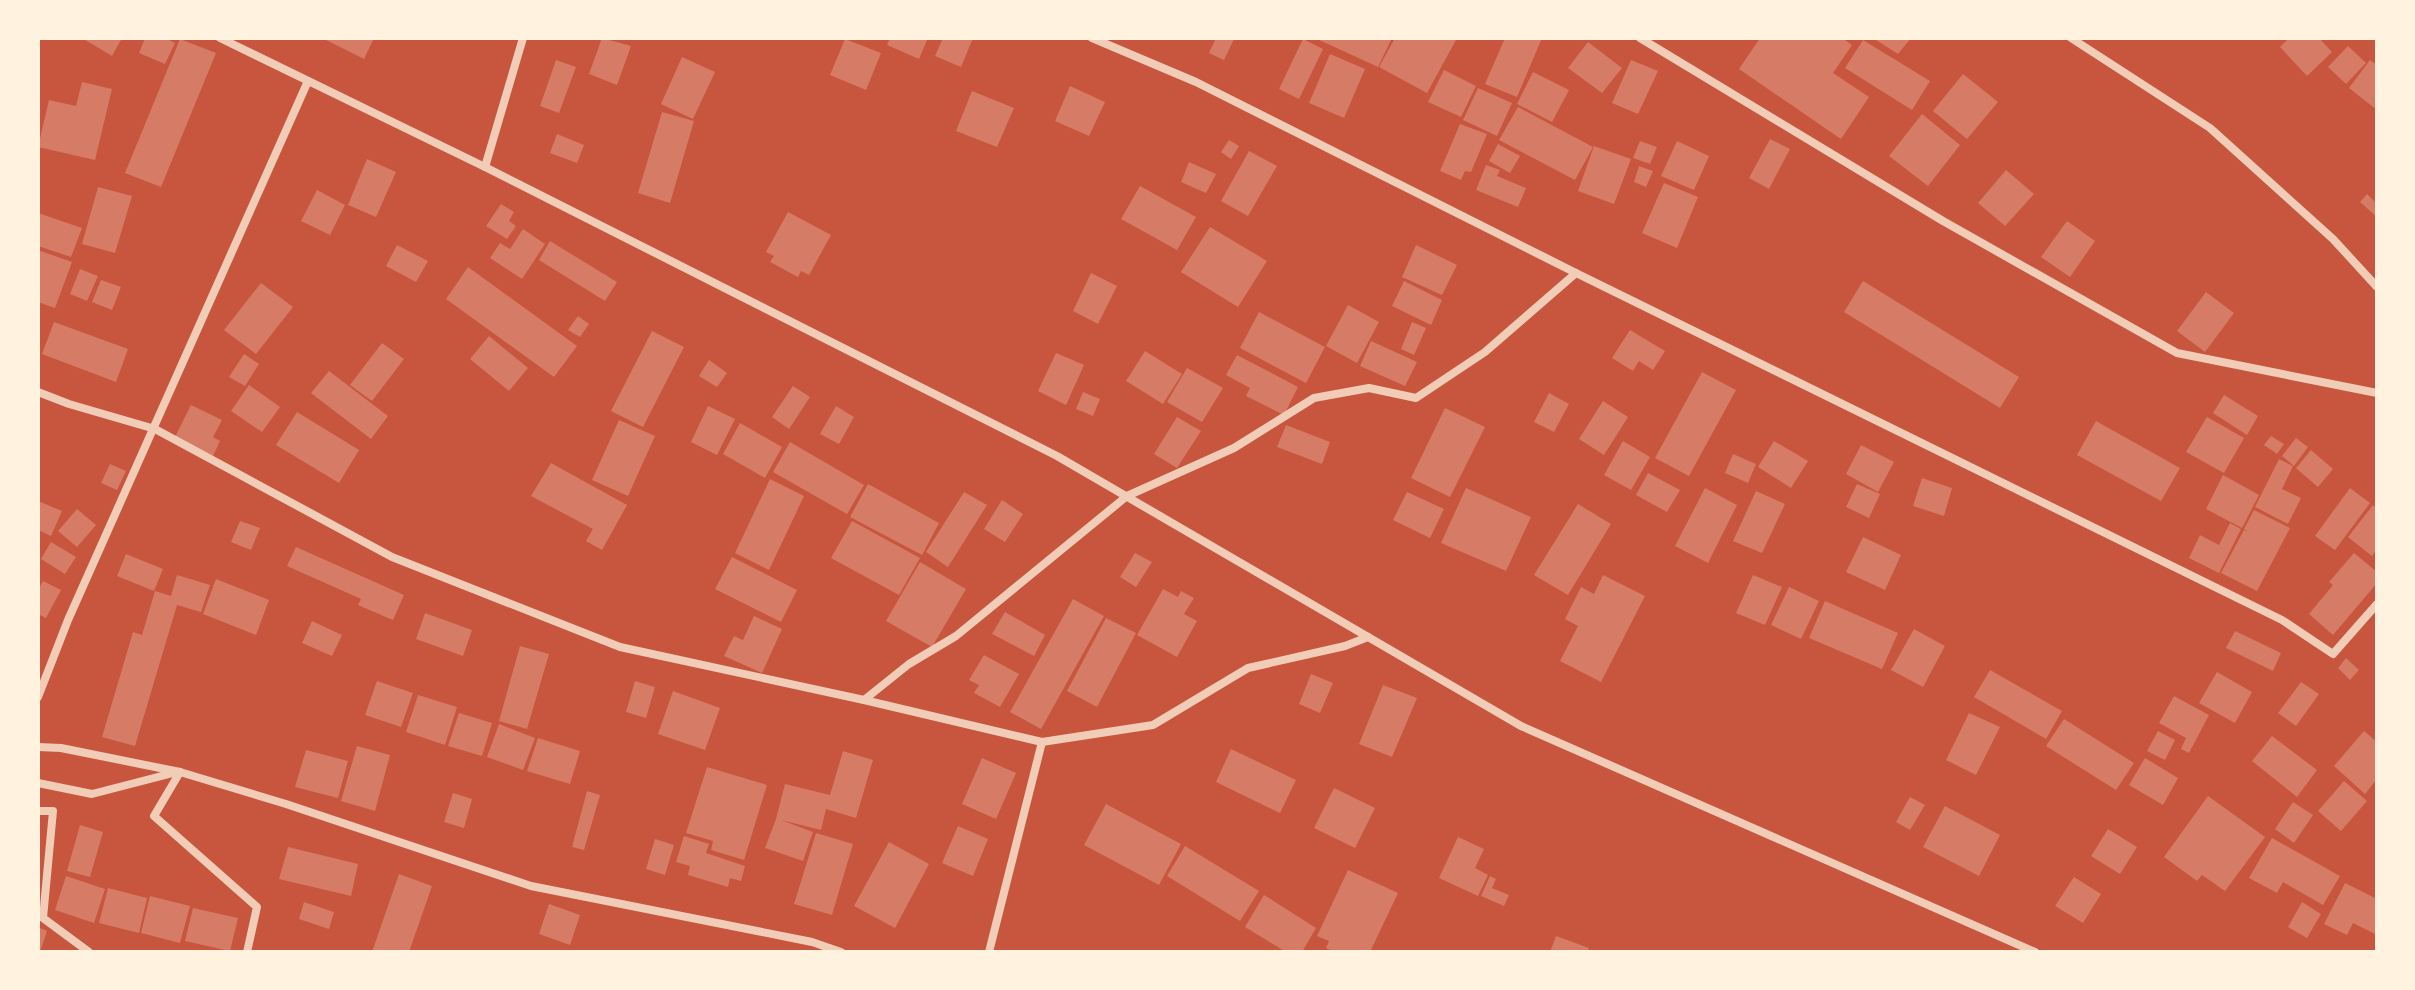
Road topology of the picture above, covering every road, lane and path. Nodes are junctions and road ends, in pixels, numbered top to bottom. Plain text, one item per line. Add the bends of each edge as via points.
1 (220, 38) edge
2 (523, 38) edge
3 (1092, 38) edge
4 (1640, 38) edge
5 (2071, 38) edge
6 (308, 81) junction
7 (485, 167) junction
8 (1576, 273) junction
9 (2377, 287) edge
10 (38, 392) edge
11 (2377, 393) edge
12 (155, 429) junction
13 (1127, 496) junction
14 (2377, 604) edge
15 (1368, 637) junction
16 (38, 697) edge
17 (864, 700) junction
18 (1042, 742) junction
19 (38, 747) edge
20 (180, 772) junction
21 (38, 783) edge
22 (38, 811) edge
23 (89, 952) edge
24 (247, 952) edge
25 (841, 952) edge
26 (989, 952) edge
27 (2035, 952) edge

1 - 6 street
2 - 7 street
3 - 8 street via 1196,82
4 - 11 street via 1943,221 2177,353
5 - 9 street via 2210,128 2333,239
6 - 7 street
6 - 12 street
7 - 13 street
8 - 13 street via 1485,352 1416,398 1369,388 1314,398 1234,448
8 - 14 street via 2282,620 2333,654
10 - 12 street
12 - 16 street
12 - 17 street via 392,557 620,647
13 - 15 street
13 - 17 street via 956,636
15 - 18 street via 1248,668 1153,725
15 - 27 street via 1521,726
17 - 18 street
18 - 26 street
19 - 20 street
20 - 21 street via 92,794
20 - 24 street via 154,816 257,907
20 - 25 street via 531,886
22 - 23 street via 53,811 43,918

